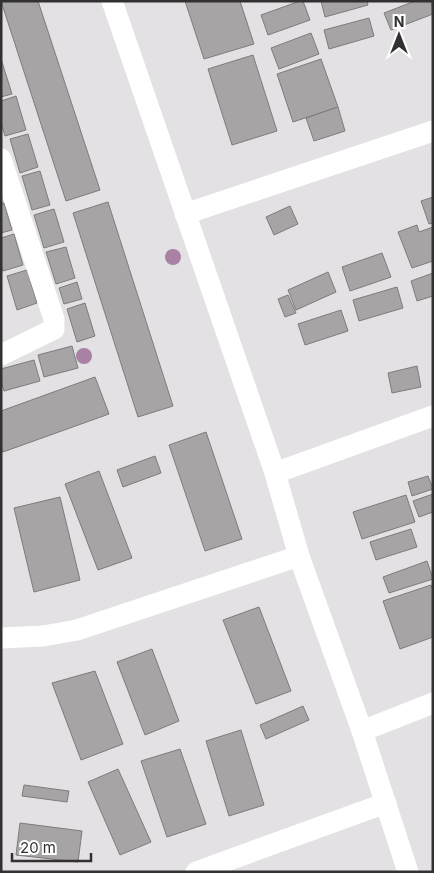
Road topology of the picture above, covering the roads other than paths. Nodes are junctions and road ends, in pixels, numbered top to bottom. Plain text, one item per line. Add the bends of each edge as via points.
1 (112, 1) edge
2 (433, 131) edge
3 (1, 159) edge
4 (185, 214) junction
5 (1, 355) edge
6 (433, 416) edge
7 (275, 473) junction
8 (299, 556) junction
9 (1, 638) edge
10 (433, 703) edge
11 (362, 731) junction
12 (386, 803) junction
13 (196, 872) edge
14 (408, 872) edge

1 - 4 street
2 - 4 street
3 - 5 street via 55,325 54,329
4 - 7 street
6 - 7 street
7 - 8 street
8 - 9 street via 77,630
8 - 11 street
10 - 11 street
11 - 12 street
12 - 13 street
12 - 14 street

